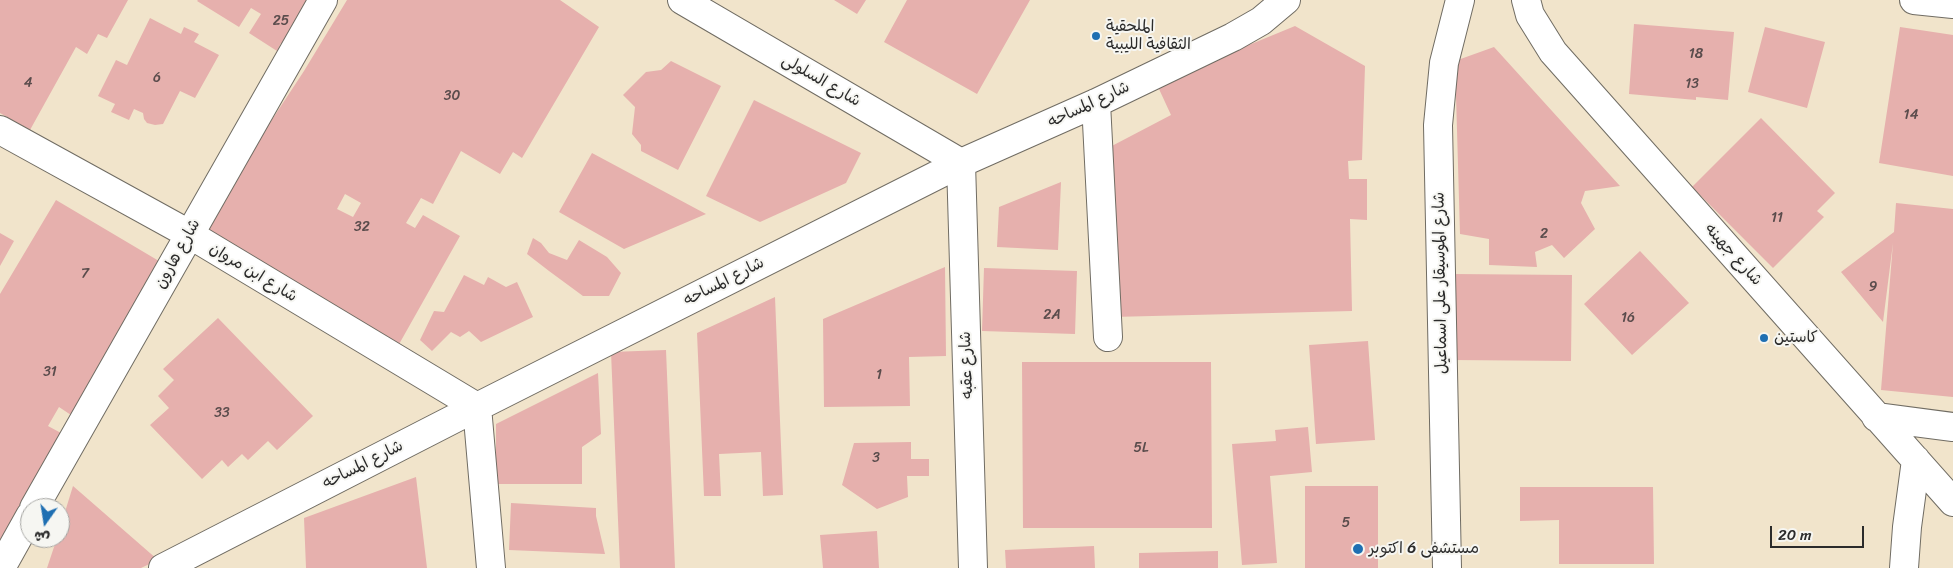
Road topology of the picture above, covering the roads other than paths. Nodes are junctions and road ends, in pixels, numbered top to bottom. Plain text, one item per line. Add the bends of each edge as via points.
1 (323, 0) edge
2 (682, 0) edge
3 (1286, 0) edge
4 (1460, 0) edge
5 (1526, 0) edge
6 (1914, 0) edge
7 (1953, 4) edge
8 (1096, 103) junction
9 (0, 130) edge
10 (961, 162) junction
11 (188, 234) junction
12 (1108, 338) dead end
13 (477, 407) junction
14 (1876, 416) junction
15 (1953, 426) edge
16 (1916, 460) junction
17 (40, 498) edge
18 (1953, 502) edge
19 (20, 534) edge
20 (1, 568) edge
21 (163, 568) edge
22 (491, 568) edge
23 (973, 568) edge
24 (1447, 568) edge
25 (1904, 568) edge

1 - 11 street, شارع هارون
2 - 10 street, شارع السلولى
3 - 8 street, شارع المساحه via 1261,21 1233,37
4 - 24 street, شارع الموسيقار على اسماعيل via 1444,63 1438,125
5 - 14 street, شارع جهينه via 1530,16 1553,52
6 - 7 street
8 - 10 street, شارع المساحه
8 - 12 street
9 - 11 street, شارع ابن مروان
10 - 13 street, شارع المساحه
10 - 23 street, شارع عقبه
11 - 13 street, شارع ابن مروان
11 - 17 street, شارع هارون
13 - 21 street, شارع المساحه
13 - 22 street
14 - 15 street
14 - 16 street, شارع جهينه
16 - 18 street, شارع جهينه
16 - 25 street
19 - 20 street

